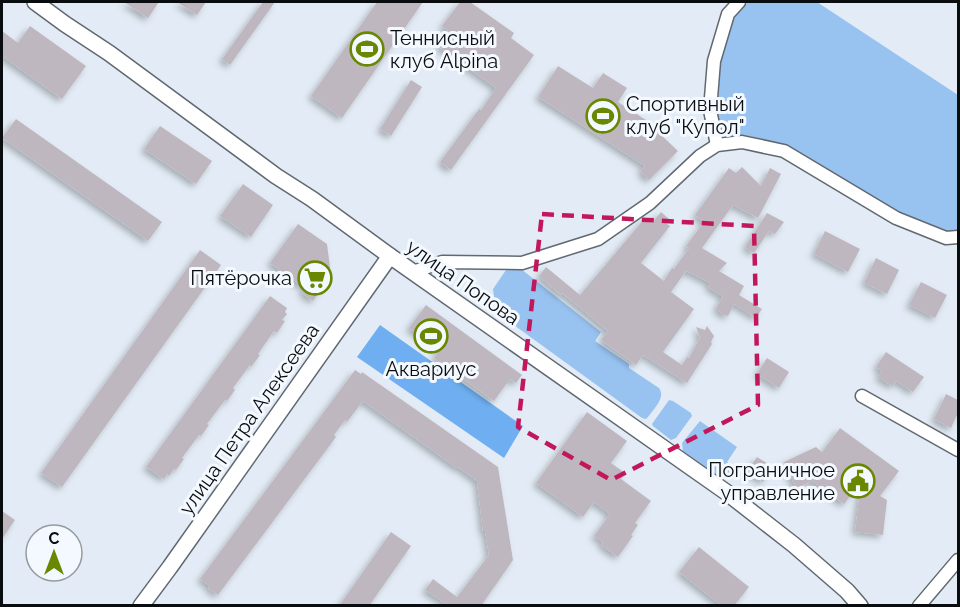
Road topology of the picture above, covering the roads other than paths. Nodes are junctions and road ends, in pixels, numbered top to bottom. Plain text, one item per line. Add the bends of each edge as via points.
1 (34, 2) edge
2 (739, 2) edge
3 (717, 145) junction
4 (958, 237) edge
5 (390, 256) junction
6 (413, 272) junction
7 (862, 396) dead end
8 (958, 450) edge
9 (958, 560) edge
10 (141, 606) edge
11 (860, 606) edge
12 (919, 606) edge

1 - 5 street, улица Попова
2 - 3 street via 728,14 714,62 710,110
3 - 4 street via 742,142 784,151 896,218 945,238
3 - 6 street via 650,203 598,239 522,263 442,262
5 - 6 street, улица Попова
5 - 10 street, улица Петра Алексеева
6 - 11 street, улица Попова via 726,492 794,545
7 - 8 street
9 - 12 street

